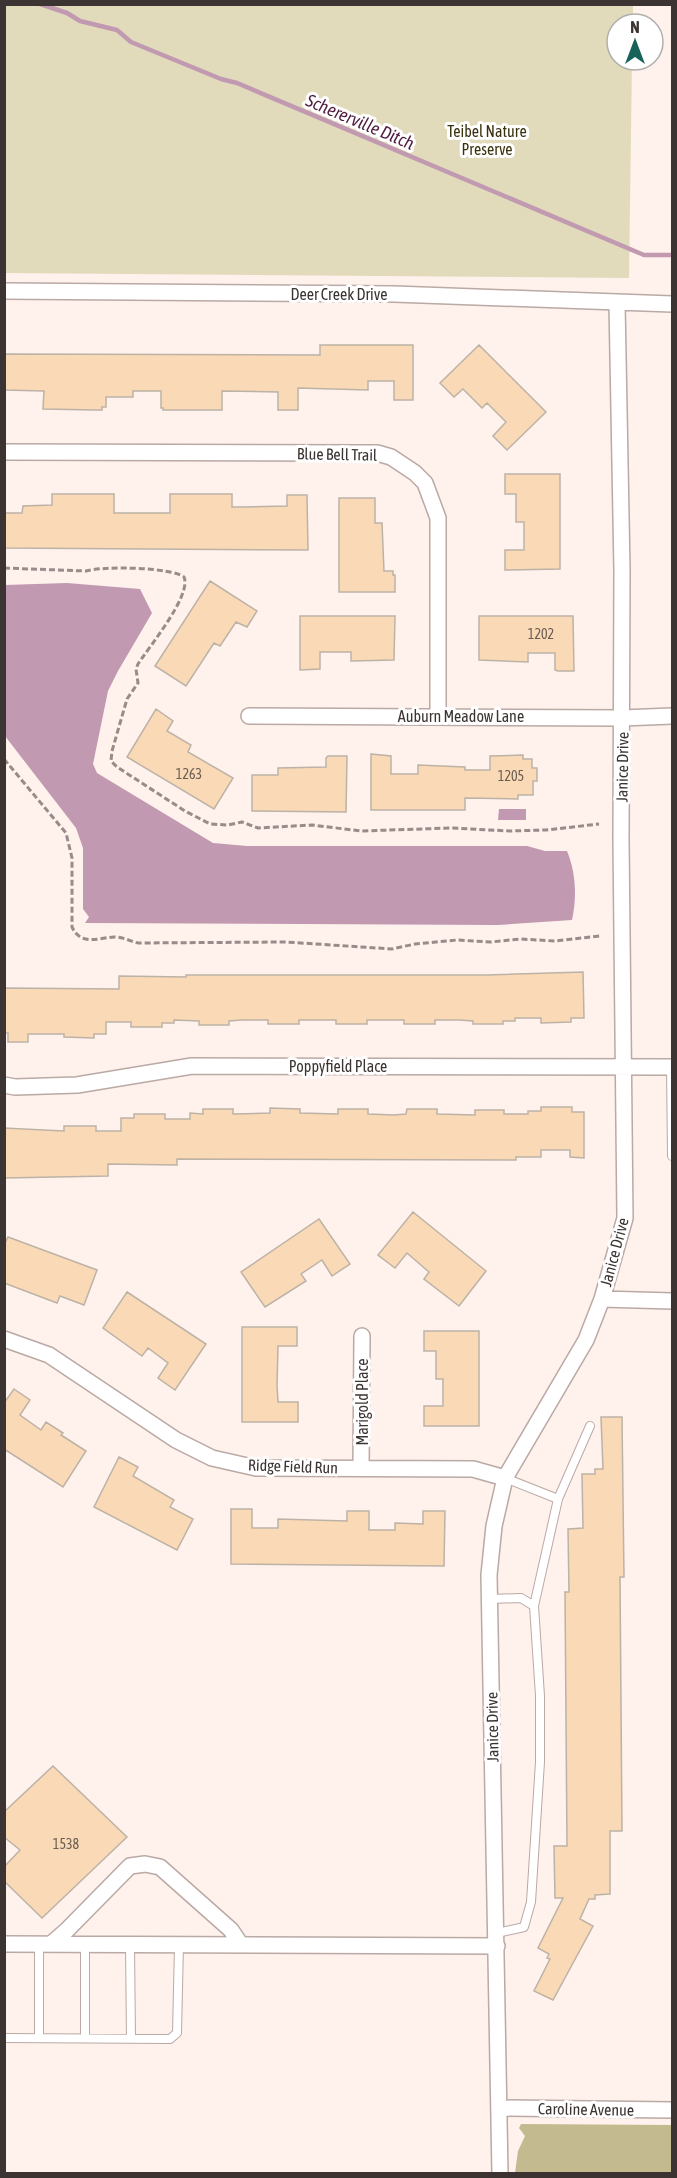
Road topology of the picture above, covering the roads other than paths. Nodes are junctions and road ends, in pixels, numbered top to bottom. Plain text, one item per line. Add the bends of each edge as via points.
1 (4, 291) edge
2 (617, 303) junction
3 (672, 304) edge
4 (4, 452) edge
5 (249, 716) dead end
6 (438, 716) junction
7 (672, 716) edge
8 (622, 718) junction
9 (624, 1066) junction
10 (672, 1067) edge
11 (4, 1085) edge
12 (672, 1156) edge
13 (602, 1299) junction
14 (672, 1301) edge
15 (362, 1335) dead end
16 (4, 1339) edge
17 (590, 1426) dead end
18 (361, 1468) junction
19 (505, 1478) junction
20 (558, 1499) junction
21 (490, 1599) junction
22 (534, 1606) junction
23 (497, 1939) junction
24 (4, 1944) edge
25 (45, 1944) junction
26 (85, 1944) junction
27 (130, 1944) junction
28 (179, 1944) junction
29 (241, 1945) junction
30 (4, 2038) edge
31 (39, 2038) junction
32 (85, 2038) junction
33 (131, 2039) junction
34 (499, 2108) junction
35 (672, 2110) edge
36 (500, 2174) edge

1 - 2 street, Deer Creek Drive via 394,294
2 - 3 street, Deer Creek Drive
2 - 8 street, Janice Drive
4 - 6 street, Blue Bell Trail via 377,453 391,457 425,483 438,518
5 - 6 street, Auburn Meadow Lane
6 - 8 street, Auburn Meadow Lane
7 - 8 street, Auburn Meadow Lane
8 - 9 street, Janice Drive
9 - 10 street, Poppyfield Place
9 - 11 street, Poppyfield Place via 192,1066 77,1085
9 - 13 street, Janice Drive via 625,1218
10 - 12 lane
13 - 14 street
13 - 19 street, Janice Drive via 586,1340
15 - 18 street, Marigold Place
16 - 18 street, Ridge Field Run via 49,1355 176,1440 212,1458 256,1468
17 - 20 lane
18 - 19 street, Ridge Field Run via 473,1469
19 - 20 lane
19 - 21 street, Janice Drive via 494,1526
20 - 22 lane
21 - 22 lane via 521,1598
21 - 23 street, Janice Drive
22 - 23 lane via 540,1762 531,1902 524,1928
23 - 29 street
23 - 34 street, Janice Drive
24 - 25 street
25 - 26 street
25 - 29 street via 66,1931 130,1866 145,1864 160,1867 231,1930
25 - 31 lane
26 - 27 street
26 - 32 lane
27 - 28 street
27 - 33 lane
28 - 29 street
28 - 33 lane via 177,2033 170,2039
30 - 31 lane
31 - 32 lane
32 - 33 lane
34 - 35 street, Caroline Avenue
34 - 36 street, Janice Drive

